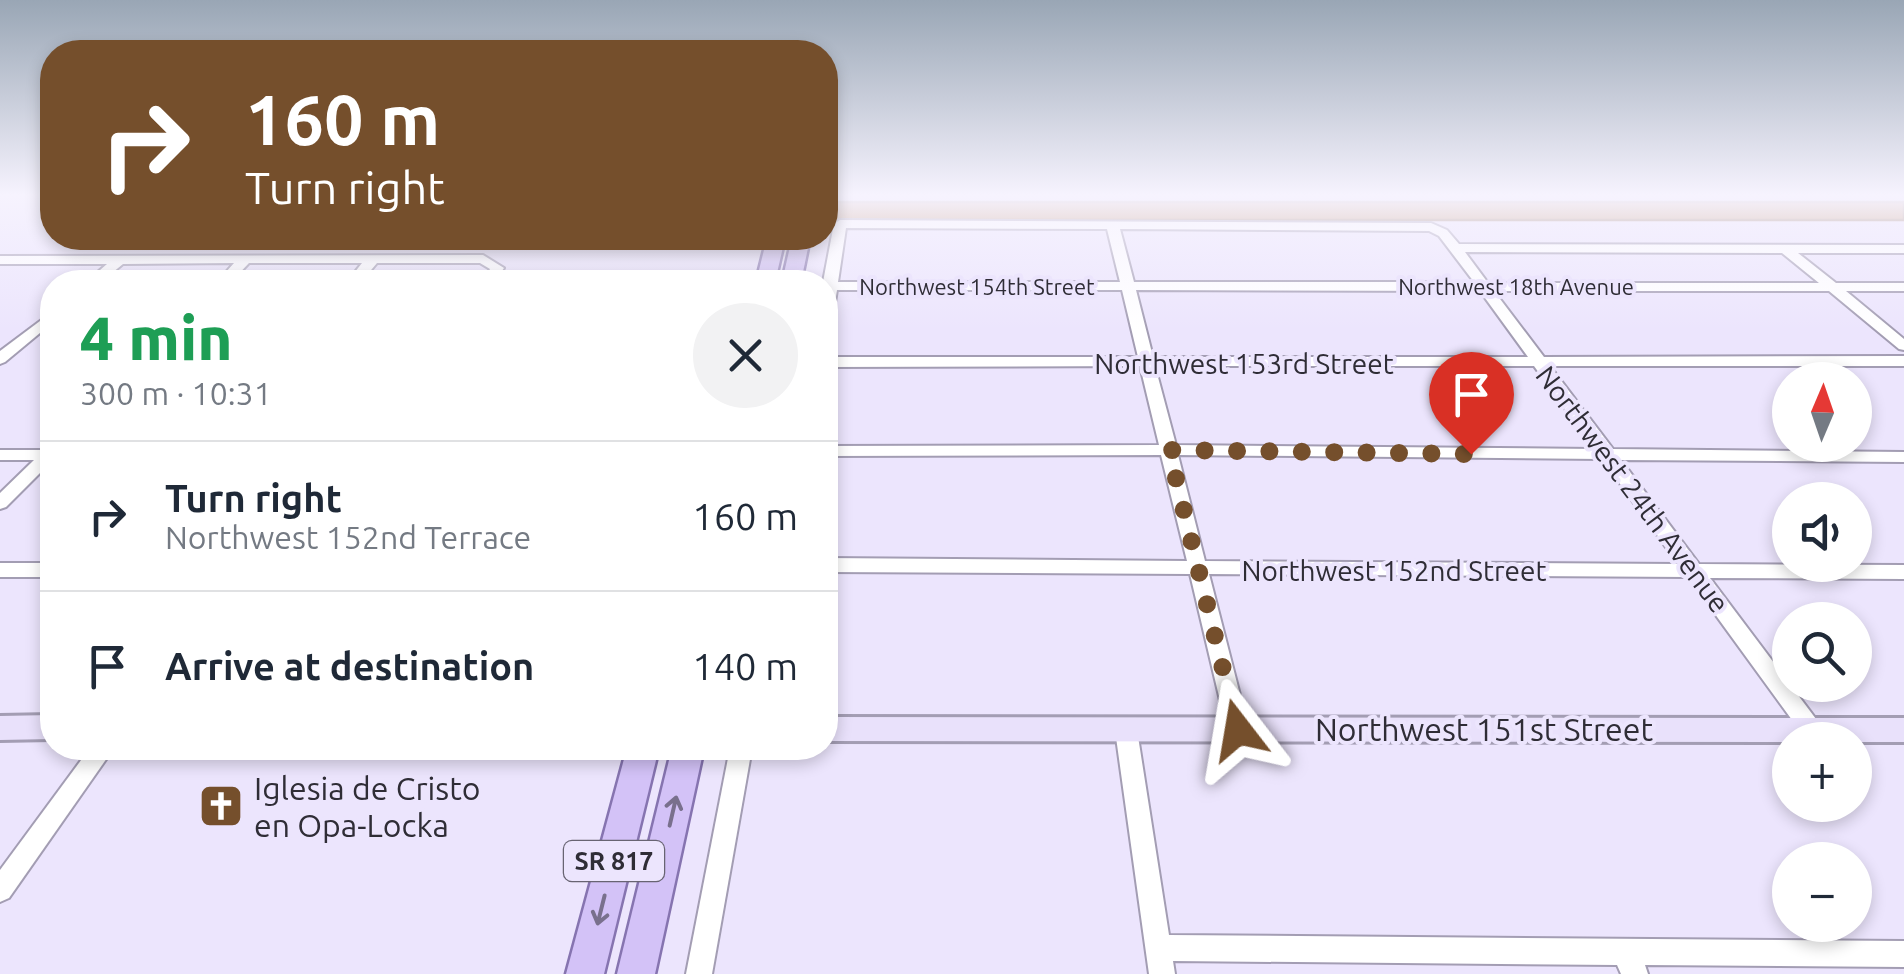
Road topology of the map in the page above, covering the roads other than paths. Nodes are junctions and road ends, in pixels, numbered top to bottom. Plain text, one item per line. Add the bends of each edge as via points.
1 (1117, 239) edge
2 (1449, 239) edge
3 (1456, 248) junction
4 (1786, 249) junction
5 (1904, 249) edge
6 (121, 259) junction
7 (246, 259) junction
8 (373, 259) junction
9 (0, 260) edge
10 (107, 270) edge
11 (235, 270) edge
12 (364, 270) edge
13 (495, 270) edge
14 (838, 286) edge
15 (1482, 286) junction
16 (1129, 287) junction
17 (1832, 287) junction
18 (1904, 287) edge
19 (40, 326) edge
20 (1904, 346) edge
21 (0, 359) edge
22 (1904, 361) edge
23 (838, 362) edge
24 (1540, 362) junction
25 (1147, 364) junction
26 (1169, 450) junction
27 (838, 451) edge
28 (40, 454) edge
29 (1607, 454) junction
30 (0, 456) edge
31 (1904, 457) edge
32 (40, 465) edge
33 (0, 503) edge
34 (838, 564) edge
35 (1199, 568) junction
36 (0, 570) edge
37 (40, 570) edge
38 (1696, 572) junction
39 (1904, 572) edge
40 (1806, 722) edge
41 (0, 728) edge
42 (40, 728) edge
43 (838, 729) edge
44 (1772, 729) edge
45 (1126, 730) junction
46 (1238, 730) junction
47 (1872, 730) edge
48 (1904, 730) edge
49 (94, 760) edge
50 (640, 760) edge
51 (685, 760) edge
52 (739, 760) edge
53 (0, 890) edge
54 (1904, 954) edge
55 (1160, 961) edge
56 (1630, 963) edge
57 (584, 974) edge
58 (636, 974) edge
59 (699, 974) edge

1 - 16 street
2 - 3 street
3 - 4 street
3 - 15 street, Northwest 24th Avenue
4 - 5 street
4 - 17 street
6 - 7 street
6 - 9 street
6 - 10 street
7 - 8 street
7 - 11 street
8 - 12 street
8 - 13 street via 483,258
14 - 16 street, Northwest 154th Street
15 - 16 street, Northwest 18th Avenue
15 - 17 street, Northwest 18th Avenue
15 - 24 street, Northwest 24th Avenue
16 - 25 street
17 - 18 street, Northwest 18th Avenue
17 - 20 street
19 - 21 street
22 - 24 street, Northwest 153rd Street
23 - 25 street, Northwest 153rd Street
24 - 25 street, Northwest 153rd Street
24 - 29 street, Northwest 24th Avenue
25 - 26 street
26 - 27 street
26 - 29 street
26 - 35 street
28 - 30 street
29 - 31 street
29 - 38 street, Northwest 24th Avenue
32 - 33 street
34 - 35 street, Northwest 152nd Street
35 - 38 street, Northwest 152nd Street
35 - 46 street
36 - 37 street
38 - 39 street, Northwest 152nd Street
38 - 40 street, Northwest 24th Avenue
41 - 42 street
43 - 45 street, Northwest 151st Street
44 - 46 street, Northwest 151st Street
45 - 46 street, Northwest 151st Street
45 - 55 street
47 - 48 street, Northwest 151st Street
49 - 53 street
50 -> 57 main road, SR 817
58 -> 51 main road, SR 817
52 - 59 street
54 - 56 street
55 - 56 street

